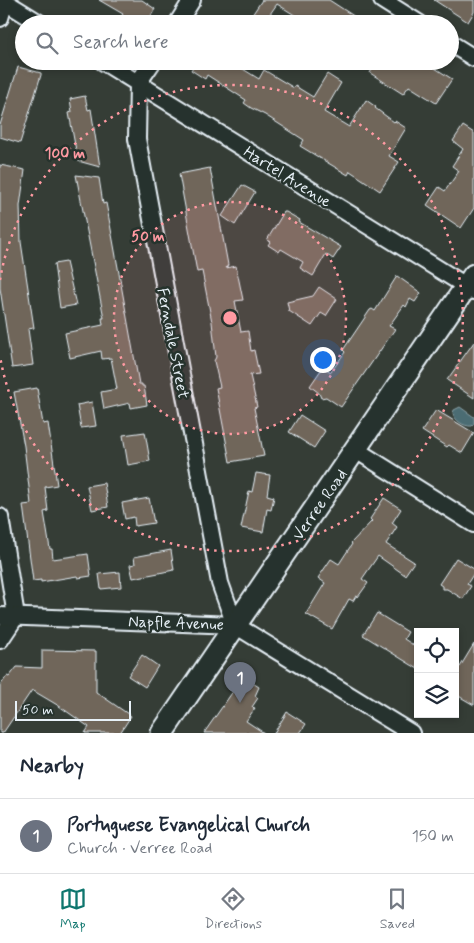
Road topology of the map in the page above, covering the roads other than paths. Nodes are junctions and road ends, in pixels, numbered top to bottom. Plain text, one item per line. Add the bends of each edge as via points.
1 (192, 0) edge
2 (382, 0) edge
3 (3, 1) edge
4 (26, 15) edge
5 (183, 15) edge
6 (406, 15) edge
7 (0, 18) edge
8 (459, 49) edge
9 (474, 58) edge
10 (117, 70) edge
11 (146, 70) edge
12 (138, 83) junction
13 (471, 284) edge
14 (356, 450) junction
15 (0, 517) edge
16 (474, 524) edge
17 (8, 616) edge
18 (235, 625) junction
19 (0, 640) edge
20 (162, 733) edge
21 (411, 733) edge

1 - 5 street
2 - 6 street
3 - 4 street
3 - 7 street
8 - 9 street
10 - 12 street, Hartel Avenue
11 - 12 street
12 - 13 street, Hartel Avenue
12 - 18 street, Ferndale Street via 137,139 152,226 220,583
13 - 14 main road, Verree Road
14 - 16 street
14 - 18 main road, Verree Road
15 - 17 street
17 - 18 street, Napfle Avenue
17 - 19 street
18 - 20 main road, Verree Road
18 - 21 street, Napfle Avenue

